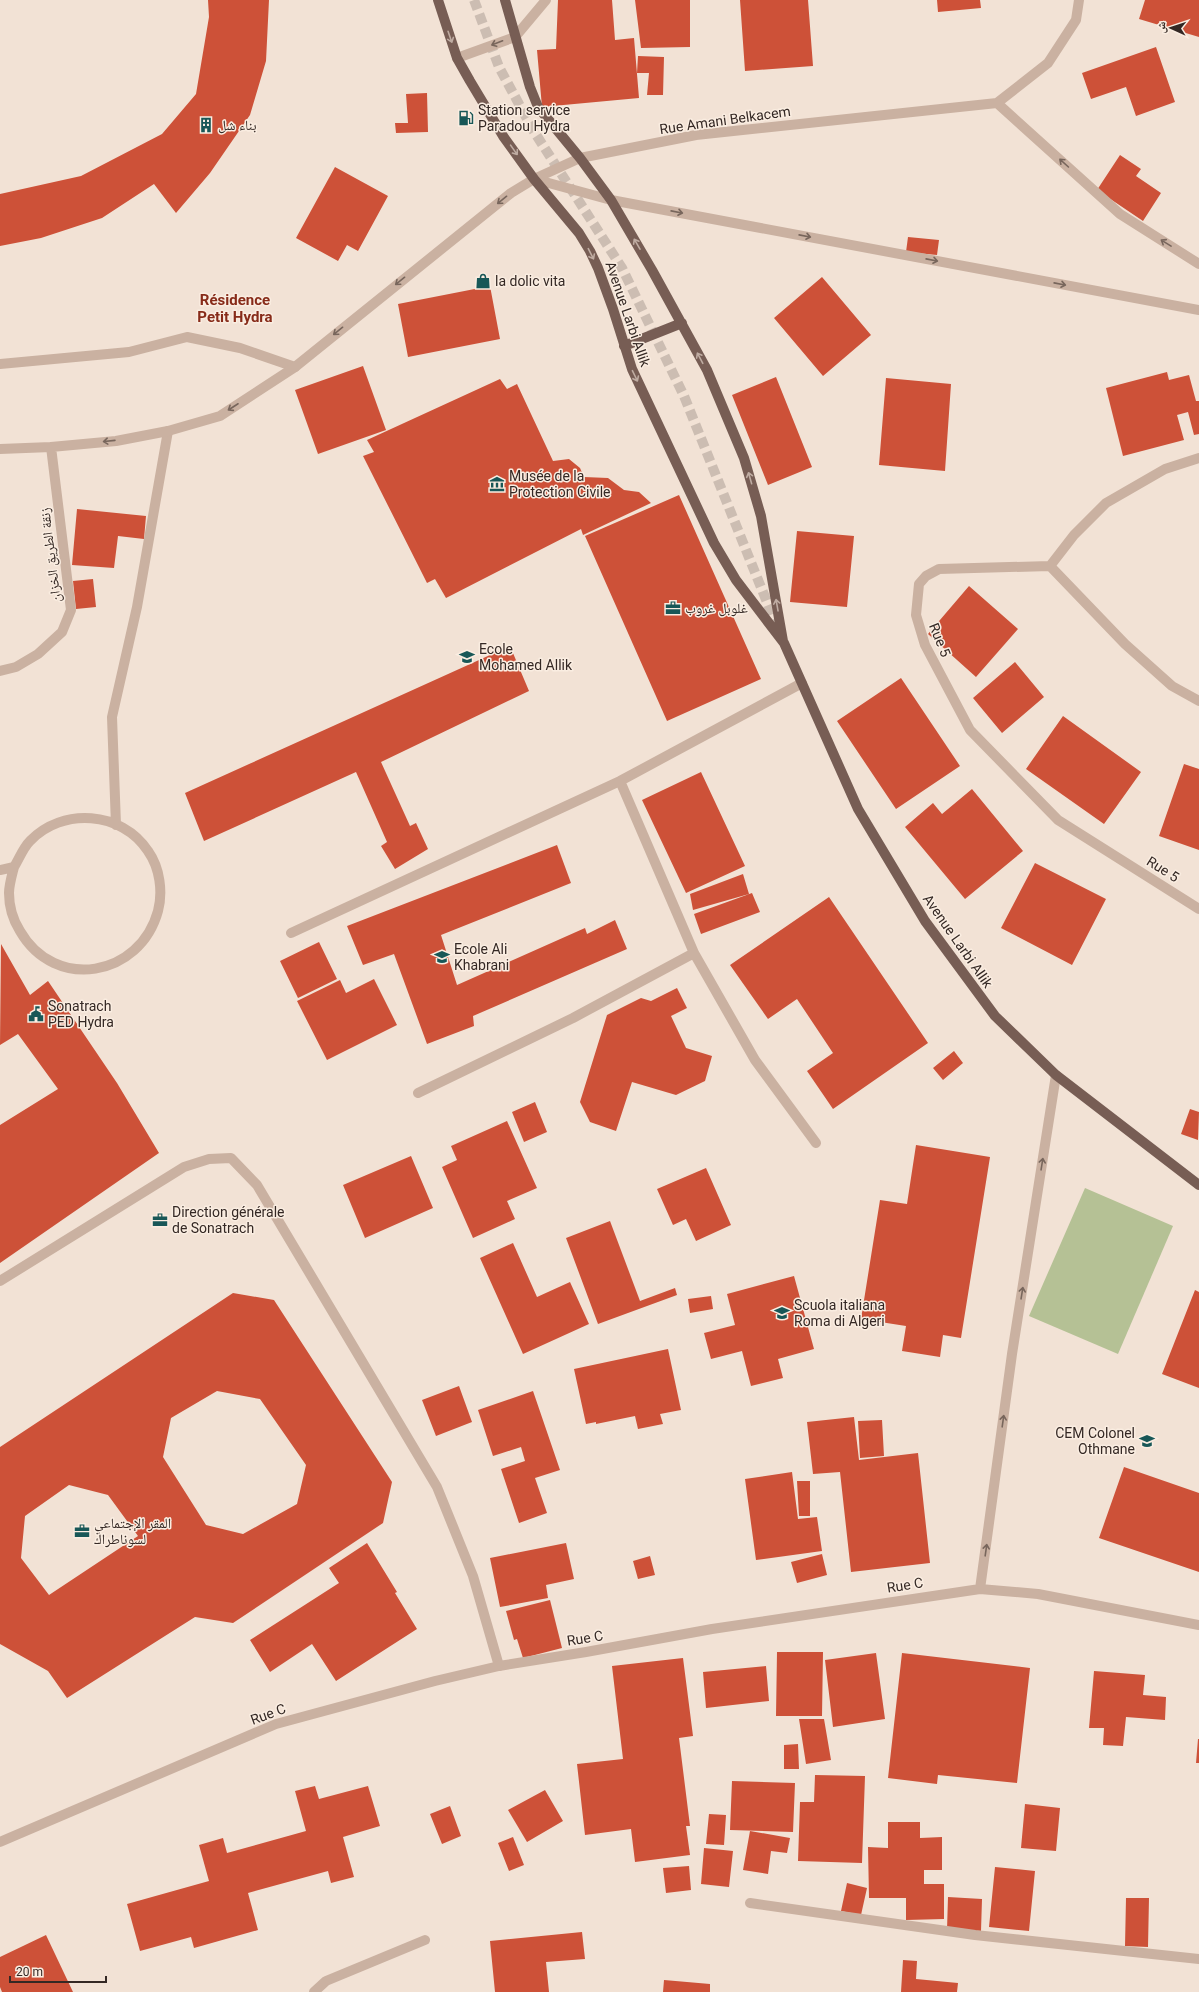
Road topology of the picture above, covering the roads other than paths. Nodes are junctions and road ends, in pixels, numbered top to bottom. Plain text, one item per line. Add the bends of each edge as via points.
1 (438, 0) edge
2 (506, 0) edge
3 (546, 0) edge
4 (1079, 0) edge
5 (515, 36) junction
6 (457, 58) junction
7 (997, 103) junction
8 (580, 158) junction
9 (534, 179) junction
10 (611, 200) junction
11 (1199, 264) edge
12 (1199, 310) edge
13 (682, 324) junction
14 (624, 346) junction
15 (0, 364) edge
16 (295, 367) junction
17 (168, 431) junction
18 (51, 447) junction
19 (0, 449) edge
20 (1199, 458) edge
21 (1050, 566) junction
22 (784, 644) junction
23 (0, 672) edge
24 (802, 684) junction
25 (1199, 701) edge
26 (620, 781) junction
27 (116, 825) junction
28 (14, 867) junction
29 (0, 870) edge
30 (1199, 909) edge
31 (292, 933) dead end
32 (694, 954) junction
33 (1056, 1075) junction
34 (418, 1093) dead end
35 (816, 1143) dead end
36 (1199, 1184) edge
37 (0, 1281) edge
38 (980, 1589) junction
39 (1199, 1624) edge
40 (499, 1666) junction
41 (0, 1842) edge
42 (750, 1903) dead end
43 (425, 1940) dead end
44 (1199, 1959) edge
45 (314, 1992) edge

1 -> 6 main road, Avenue Larbi Allik
2 - 5 main road, Avenue Larbi Allik
3 - 5 street
4 - 7 street via 1076,20 1048,63
5 -> 6 street
5 - 8 main road, Avenue Larbi Allik via 538,107
6 -> 9 main road, Avenue Larbi Allik via 503,136
7 - 8 street, Rue Amani Belkacem via 696,135
11 -> 7 street via 1120,214
8 - 9 street, Rue Amani Belkacem
8 - 10 main road, Avenue Larbi Allik
9 - 10 street
9 -> 14 main road, Avenue Larbi Allik via 579,233 590,251 613,309
9 -> 16 street, Rue Amani Belkacem via 511,193
10 -> 12 street
13 -> 10 main road, Avenue Larbi Allik
13 - 14 main road
22 -> 13 main road, Avenue Larbi Allik via 761,516 744,458 707,370
14 -> 22 main road, Avenue Larbi Allik via 632,369 714,543 736,580
15 - 16 street via 129,352 187,337 240,348
16 -> 17 street, Rue Amani Belkacem via 220,416
17 -> 18 street, Rue Amani Belkacem via 116,441
17 - 27 street via 137,607 112,717
18 - 19 street, Rue Amani Belkacem
18 - 23 street, زنقة الطريق الخزان via 71,610 62,632 38,654 16,667
20 - 21 street via 1164,469 1106,503 1074,535
21 - 25 street via 1126,644 1172,686
21 - 30 street, Rue 5 via 940,569 926,576 920,584 916,615 925,645 970,730 1058,820
22 - 24 main road, Avenue Larbi Allik
24 - 26 street
24 - 33 main road, Avenue Larbi Allik via 858,809 925,921 995,1016
26 - 31 street
26 - 32 street
27 - 28 street via 102,819 76,818 50,826 29,841
27 - 28 street via 127,829 148,851 159,875 161,901 154,927 136,950 114,964 88,970 62,967 46,959 26,942 13,919 9,893
28 - 29 street
32 - 34 street via 574,1018
32 - 35 street via 755,1060
33 - 36 main road, Avenue Larbi Allik
38 -> 33 street via 1012,1354
37 - 40 street via 184,1167 209,1159 231,1158 257,1185 437,1487 473,1576
38 - 39 street, Rue C via 1038,1594
38 - 40 street, Rue C via 712,1629
40 - 41 street, Rue C via 276,1724
42 - 44 street via 975,1934
43 - 45 street via 326,1981

